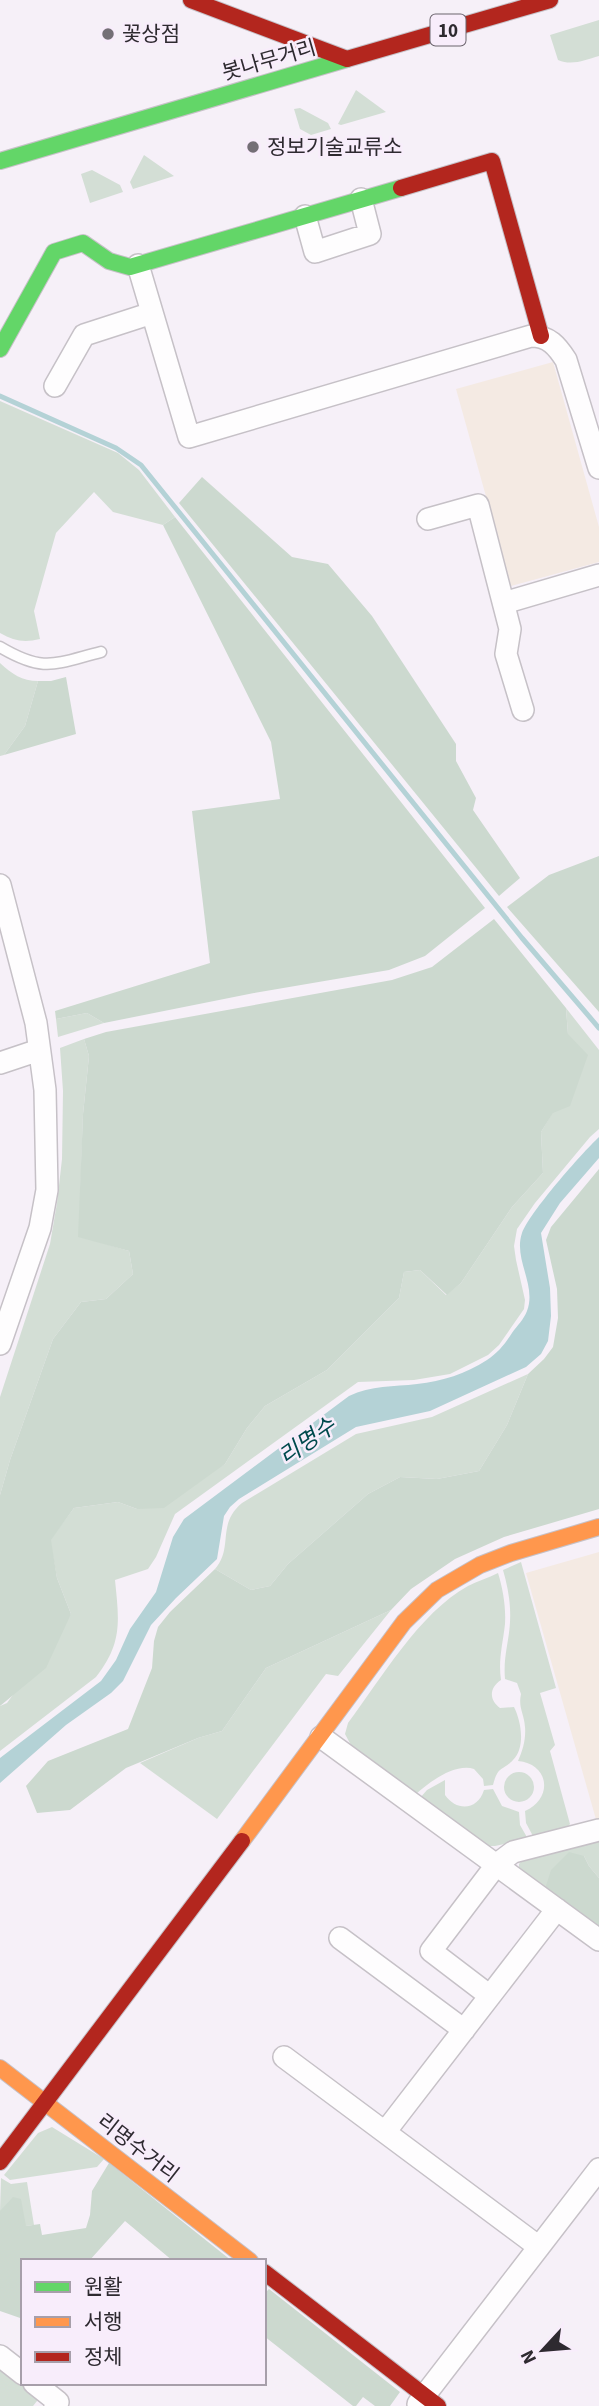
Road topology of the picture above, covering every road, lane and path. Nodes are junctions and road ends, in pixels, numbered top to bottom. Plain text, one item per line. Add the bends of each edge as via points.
1 (191, 0) edge
2 (550, 0) edge
3 (347, 59) junction
4 (0, 161) edge
5 (361, 200) junction
6 (305, 216) junction
7 (138, 265) junction
8 (152, 313) junction
9 (541, 336) junction
10 (0, 349) edge
11 (55, 386) dead end
12 (599, 468) edge
13 (428, 519) dead end
14 (599, 575) edge
15 (504, 603) junction
16 (0, 647) edge
17 (101, 652) dead end
18 (523, 710) dead end
19 (0, 885) edge
20 (39, 1050) junction
21 (0, 1063) edge
22 (0, 1345) edge
23 (599, 1527) edge
24 (321, 1737) junction
25 (599, 1830) edge
26 (497, 1864) junction
27 (557, 1909) junction
28 (340, 1938) dead end
29 (599, 1940) edge
30 (490, 1996) junction
31 (464, 2030) junction
32 (284, 2057) dead end
33 (0, 2068) edge
34 (46, 2103) junction
35 (385, 2132) junction
36 (0, 2162) edge
37 (599, 2169) edge
38 (539, 2246) junction
39 (247, 2259) edge
40 (266, 2274) edge
41 (0, 2356) edge
42 (21, 2372) edge
43 (37, 2385) edge
44 (426, 2403) edge
45 (55, 2406) edge

1 - 3 street
2 - 3 street, 봇나무거리 / 10
3 - 4 street, 봇나무거리
5 - 6 street
5 - 6 street via 370,234 315,252
5 - 9 street via 492,161
6 - 7 street
7 - 8 street
7 - 10 street via 109,261 83,243 54,252
8 - 9 street via 189,437
8 - 11 street via 84,335
9 - 12 street via 558,346 566,360
13 - 15 street via 478,505
14 - 15 street
15 - 18 street via 510,629 506,654
16 - 17 lane via 33,664 56,664
19 - 20 street
20 - 21 street
20 - 22 street via 45,1090 47,1190 40,1228
23 - 24 street via 491,1561 437,1590 404,1622
24 - 26 street
24 - 34 street
25 - 26 street via 513,1852
26 - 27 street
26 - 30 street via 431,1951
27 - 29 street
27 - 30 street
28 - 31 street
30 - 31 street
31 - 35 street
32 - 35 street
33 - 34 street, 리명수거리
34 - 36 street
34 - 39 street, 리명수거리
35 - 38 street
37 - 38 street
38 - 44 street
40 - 44 street
41 - 42 street
43 - 45 street via 58,2402

